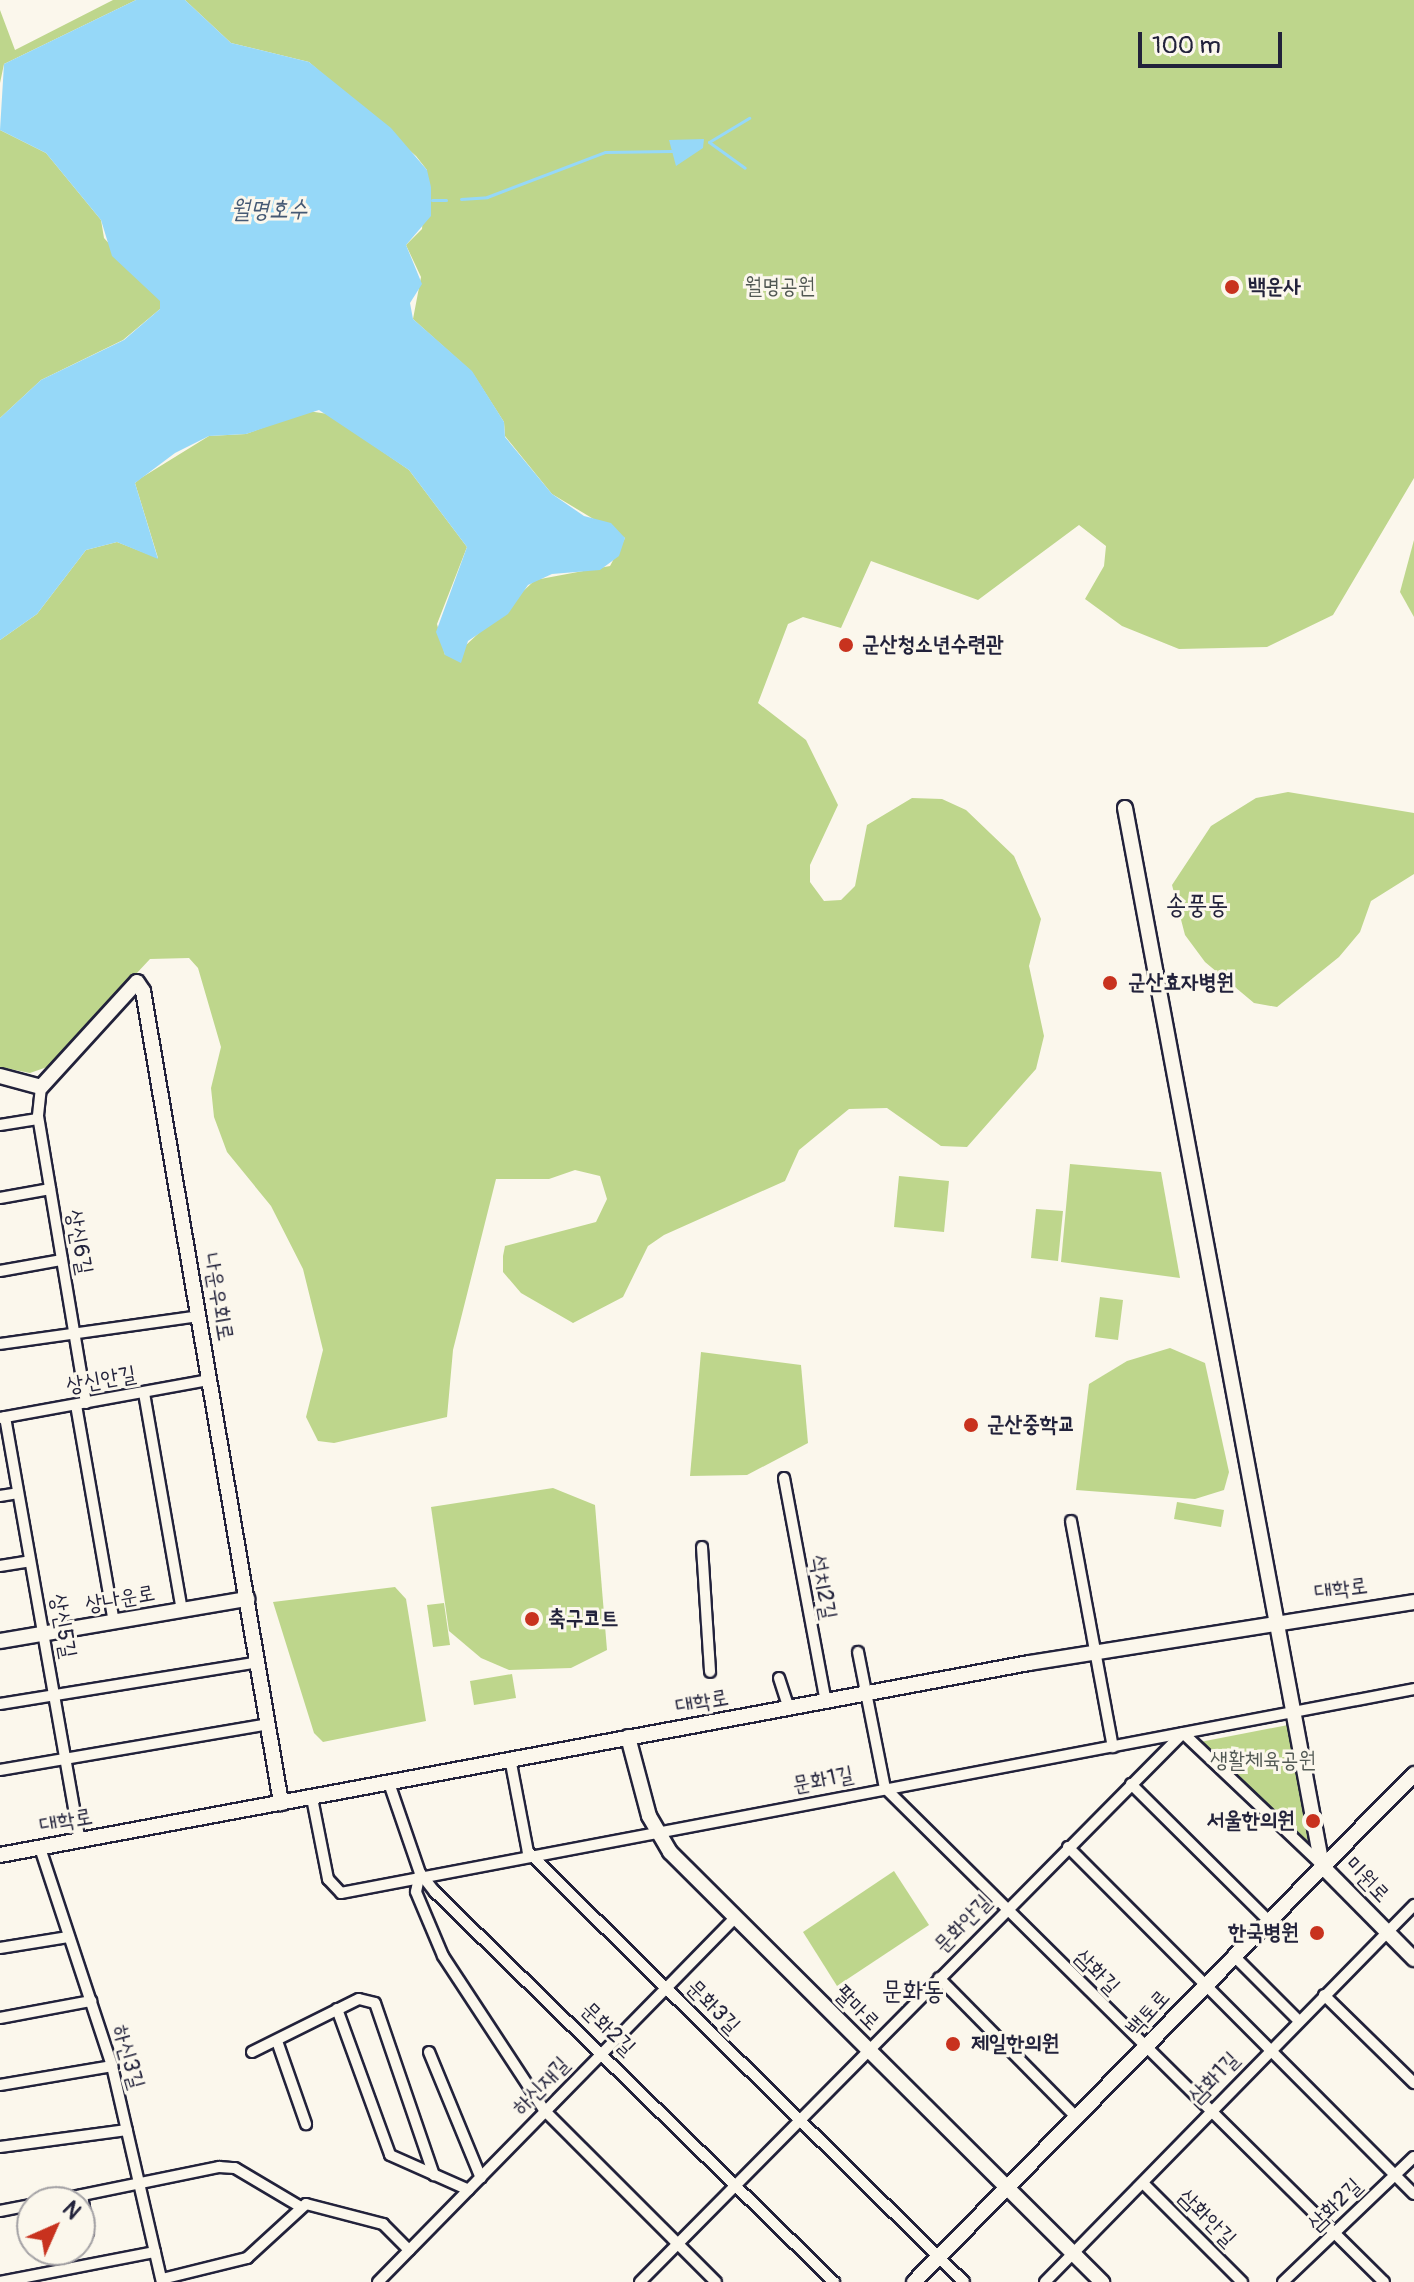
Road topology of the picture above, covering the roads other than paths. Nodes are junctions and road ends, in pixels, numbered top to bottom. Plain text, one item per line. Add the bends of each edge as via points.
1 (1125, 808) dead end
2 (0, 1076) edge
3 (41, 1087) junction
4 (38, 1119) junction
5 (0, 1125) edge
6 (50, 1189) junction
7 (0, 1198) edge
8 (62, 1260) junction
9 (0, 1271) edge
10 (199, 1316) junction
11 (74, 1332) junction
12 (0, 1344) edge
13 (209, 1380) junction
14 (144, 1393) junction
15 (81, 1404) junction
16 (3, 1418) edge
17 (784, 1478) dead end
18 (18, 1493) junction
19 (0, 1496) edge
20 (1071, 1521) dead end
21 (702, 1547) dead end
22 (30, 1561) junction
23 (0, 1566) edge
24 (247, 1599) junction
25 (1414, 1602) edge
26 (182, 1610) junction
27 (1279, 1619) junction
28 (114, 1622) junction
29 (45, 1634) junction
30 (0, 1641) edge
31 (858, 1652) dead end
32 (1095, 1652) junction
33 (259, 1662) junction
34 (710, 1672) dead end
35 (779, 1678) dead end
36 (1414, 1689) edge
37 (54, 1694) junction
38 (867, 1696) junction
39 (826, 1702) junction
40 (0, 1704) edge
41 (789, 1709) junction
42 (1296, 1714) junction
43 (269, 1724) junction
44 (1183, 1733) junction
45 (628, 1737) junction
46 (1113, 1747) junction
47 (510, 1758) junction
48 (66, 1759) junction
49 (0, 1770) edge
50 (1414, 1774) edge
51 (389, 1783) junction
52 (1131, 1784) junction
53 (885, 1788) junction
54 (312, 1798) junction
55 (281, 1803) junction
56 (656, 1835) junction
57 (80, 1841) junction
58 (1068, 1847) junction
59 (40, 1848) junction
60 (528, 1852) junction
61 (0, 1855) edge
62 (1322, 1866) junction
63 (420, 1873) junction
64 (1414, 1905) edge
65 (1005, 1909) junction
66 (735, 1918) junction
67 (1268, 1920) junction
68 (1387, 1932) junction
69 (68, 1937) junction
70 (0, 1948) edge
71 (1233, 1955) junction
72 (1414, 1959) edge
73 (939, 1978) junction
74 (1204, 1984) junction
75 (666, 1988) junction
76 (1324, 1995) junction
77 (91, 2001) junction
78 (337, 2009) junction
79 (0, 2018) edge
80 (1299, 2021) junction
81 (278, 2044) junction
82 (867, 2049) junction
83 (1146, 2049) junction
84 (603, 2051) junction
85 (1268, 2051) junction
86 (252, 2052) dead end
87 (429, 2052) dead end
88 (112, 2066) junction
89 (1414, 2083) edge
90 (0, 2085) edge
91 (544, 2110) junction
92 (1210, 2112) junction
93 (1077, 2118) junction
94 (798, 2121) junction
95 (306, 2124) dead end
96 (127, 2130) junction
97 (0, 2147) edge
98 (1414, 2157) edge
99 (434, 2175) junction
100 (1395, 2175) junction
101 (481, 2178) junction
102 (1143, 2183) junction
103 (139, 2184) junction
104 (736, 2184) junction
105 (1007, 2186) junction
106 (469, 2190) junction
107 (96, 2192) edge
108 (1414, 2194) edge
109 (299, 2206) junction
110 (1333, 2234) junction
111 (677, 2245) junction
112 (409, 2250) junction
113 (155, 2252) junction
114 (1074, 2254) junction
115 (939, 2256) junction
116 (162, 2280) edge
117 (0, 2282) edge
118 (378, 2282) edge
119 (640, 2282) edge
120 (716, 2282) edge
121 (834, 2282) edge
122 (914, 2282) edge
123 (964, 2282) edge
124 (1045, 2282) edge
125 (1102, 2282) edge
126 (1242, 2282) edge
127 (1283, 2282) edge
128 (1384, 2282) edge

1 - 27 street
2 - 3 street
3 - 4 street, 상신6길
3 - 10 street, 나운우회로 via 137,982
4 - 5 street
4 - 6 street, 상신6길
6 - 7 street
6 - 8 street, 상신6길
8 - 9 street
8 - 11 street, 상신6길
10 - 11 street
10 - 13 street, 나운우회로
11 - 12 street
11 - 15 street, 상신6길
13 - 14 street, 상신안길
13 - 24 street, 나운우회로
14 - 15 street, 상신안길
14 - 26 street
15 - 16 street, 상신안길
15 - 28 street, 상신6길
16 - 18 street, 상신5길
17 - 39 street, 석치2길
18 - 19 street
18 - 22 street, 상신5길
20 - 32 street
21 - 34 street
22 - 23 street
22 - 29 street, 상신5길
24 - 26 street, 상나운로
24 - 33 street, 나운우회로
25 - 27 street, 대학로
26 - 28 street, 상나운로
27 - 32 street, 대학로
27 - 42 street
28 - 29 street, 상나운로
29 - 30 street, 상나운로
29 - 37 street, 상신5길
31 - 38 street
32 - 38 street, 대학로
32 - 46 street
33 - 37 street
33 - 43 street, 나운우회로
35 - 41 street
36 - 42 street, 문화1길
37 - 40 street
37 - 48 street, 상신5길
38 - 39 street, 대학로
38 - 53 street
39 - 41 street, 대학로
41 - 45 street, 대학로
42 - 44 street, 문화1길
42 - 62 street
43 - 48 street
43 - 55 street, 나운우회로
44 - 46 street, 문화1길
44 - 52 street, 문화안길
44 - 62 street
45 - 47 street, 대학로
45 - 56 street, 팔마로
46 - 53 street, 문화1길
47 - 51 street, 대학로
47 - 60 street
48 - 49 street
48 - 57 street, 상신5길
50 - 62 street, 백토로
51 - 54 street, 대학로
51 - 63 street, 문화2길
52 - 58 street, 문화안길
52 - 67 street
53 - 56 street, 문화1길
53 - 65 street, 삼화길
54 - 55 street, 대학로
54 - 63 street, 문화1길 via 328,1879 341,1893
55 - 57 street, 대학로
56 - 60 street, 문화1길
56 - 66 street, 팔마로
57 - 59 street, 대학로
58 - 65 street, 문화안길
58 - 74 street
59 - 61 street, 대학로
59 - 69 street, 하신3길
60 - 63 street, 문화1길
60 - 75 street, 문화3길
62 - 67 street, 백토로
62 - 68 street, 미원로
63 - 84 street, 문화2길
63 - 91 street via 416,1892 443,1956
64 - 68 street, 삼화1길
65 - 73 street, 문화안길
65 - 83 street, 삼화길
66 - 75 street, 하신재길
66 - 82 street, 팔마로
67 - 71 street, 백토로
68 - 72 street, 미원로
68 - 76 street, 삼화1길
69 - 70 street
69 - 77 street, 하신3길
71 - 74 street, 백토로
71 - 80 street
73 - 82 street, 문화안길
73 - 93 street
74 - 83 street, 백토로
74 - 85 street
75 - 84 street, 하신재길
75 - 94 street, 문화3길
76 - 80 street, 삼화1길
76 - 89 street
77 - 79 street
77 - 88 street, 하신3길
78 - 81 street
78 - 99 street via 390,2155
78 - 99 street via 359,1999 375,2003
80 - 85 street, 삼화1길
81 - 86 street
81 - 95 street
82 - 94 street, 문화안길
82 - 105 street, 팔마로
83 - 92 street, 삼화길
83 - 93 street, 백토로
84 - 91 street, 하신재길
84 - 104 street, 문화2길
85 - 92 street, 삼화1길
85 - 100 street
87 - 101 street
88 - 90 street
88 - 96 street, 하신3길
91 - 101 street, 하신재길
91 - 111 street
92 - 102 street, 삼화1길
92 - 110 street, 삼화길
93 - 105 street, 백토로
94 - 104 street, 문화안길
94 - 115 street, 문화3길
96 - 97 street
96 - 103 street, 하신3길
98 - 100 street, 삼화2길
99 - 106 street
100 - 108 street
100 - 110 street, 삼화2길
101 - 106 street, 하신재길
102 - 114 street, 삼화1길
102 - 126 street, 삼화안길
103 - 107 street
103 - 109 street via 235,2168
103 - 113 street, 하신3길
104 - 111 street, 문화안길
104 - 121 street, 문화2길
105 - 114 street, 팔마로
105 - 115 street, 백토로
106 - 112 street, 하신재길
109 - 112 street via 383,2224
109 - 116 street via 247,2258
110 - 127 street, 삼화2길
110 - 128 street, 삼화길
111 - 119 street, 문화안길
111 - 120 street
112 - 118 street, 하신재길
113 - 116 street, 하신3길
113 - 117 street
114 - 124 street, 삼화1길
114 - 125 street, 팔마로
115 - 122 street, 백토로
115 - 123 street, 문화3길

